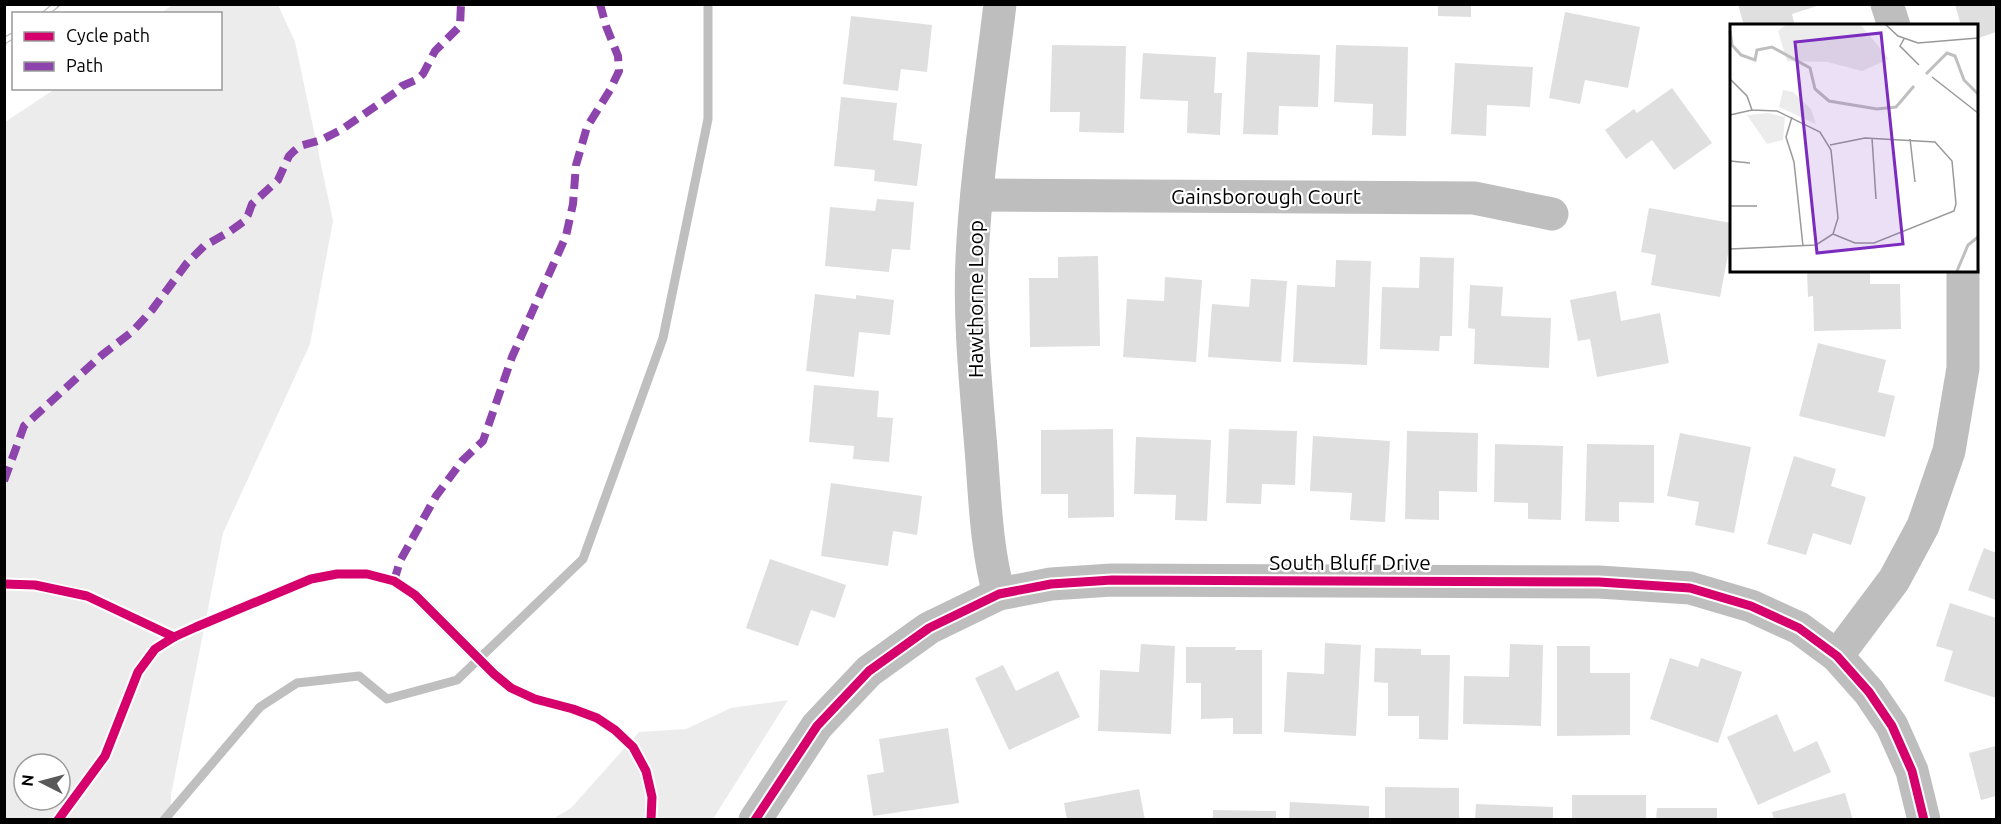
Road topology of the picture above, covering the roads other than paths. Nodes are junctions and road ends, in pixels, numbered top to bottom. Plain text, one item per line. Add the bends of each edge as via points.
1 (1000, 4) edge
2 (1887, 4) edge
3 (1893, 24) edge
4 (977, 195) junction
5 (1552, 214) dead end
6 (1963, 272) edge
7 (999, 594) junction
8 (1837, 656) junction
9 (755, 819) edge
10 (1924, 819) edge

1 - 4 street, Hawthorne Loop
2 - 3 street
4 - 5 street, Gainsborough Court via 1474,198
4 - 7 street, Hawthorne Loop via 972,260 973,339 991,564
6 - 8 street via 1963,368 1949,451 1923,526 1899,571
7 - 8 street, South Bluff Drive via 1052,584 1112,580 1599,582 1690,588 1751,606 1799,628
7 - 9 street, South Bluff Drive via 929,628 869,671 818,726
8 - 10 street, South Bluff Drive via 1892,726 1912,771

